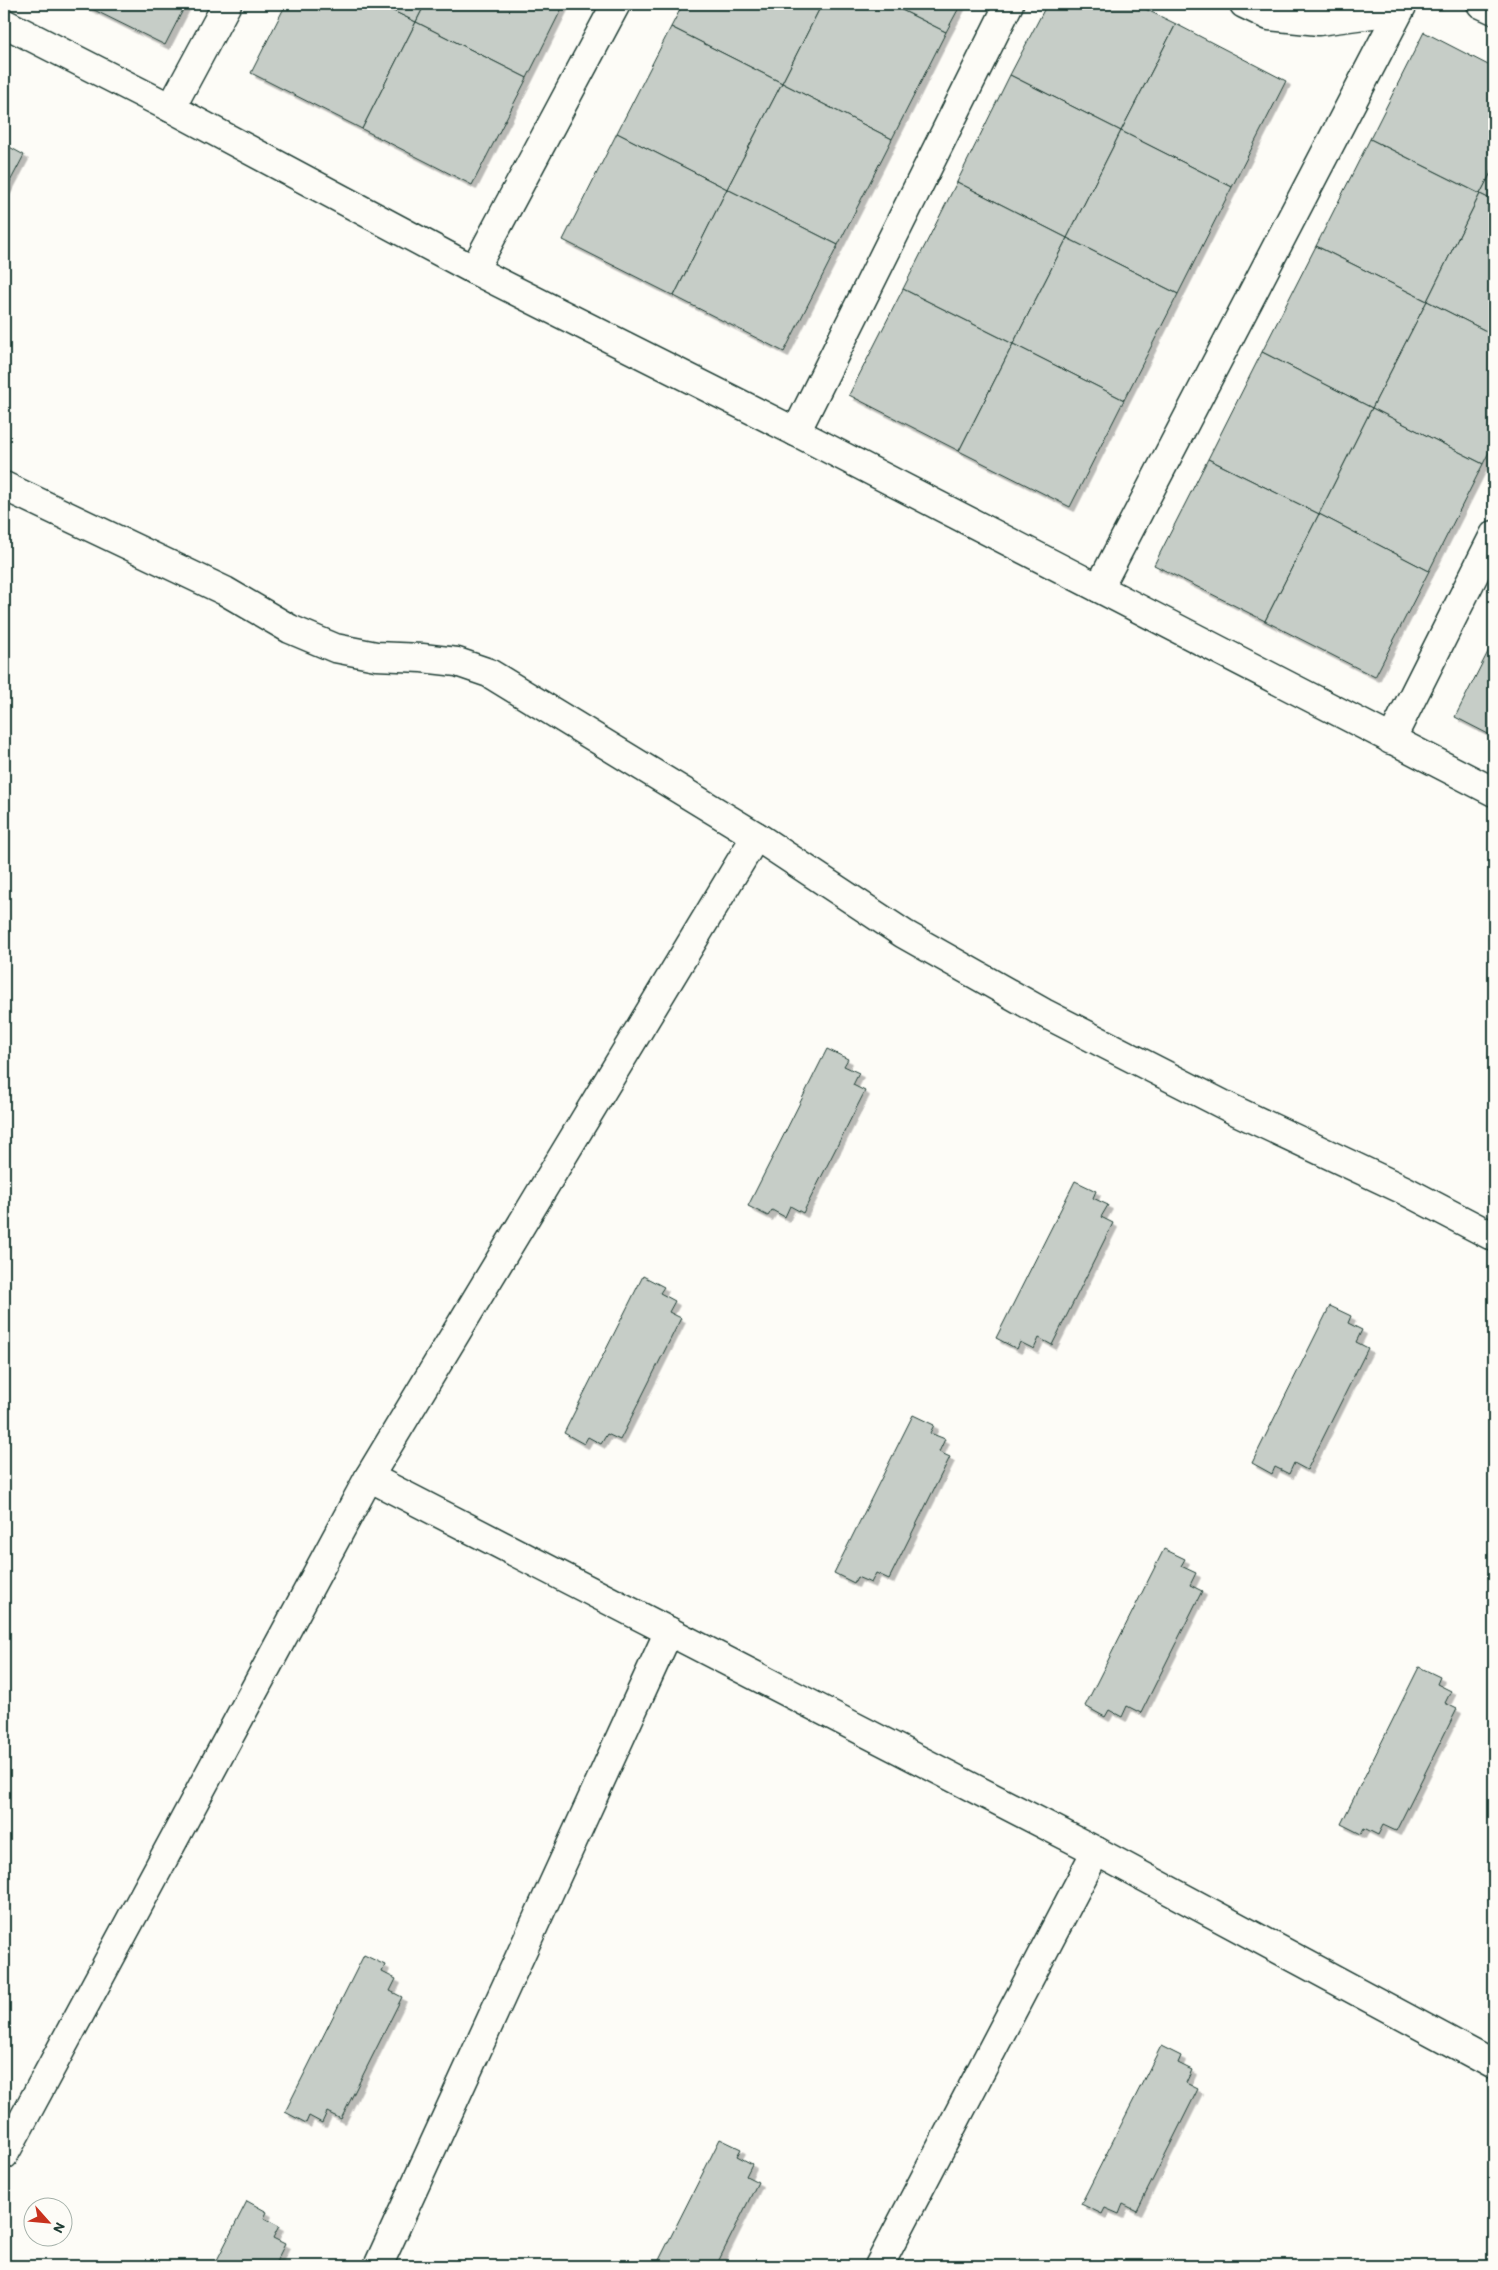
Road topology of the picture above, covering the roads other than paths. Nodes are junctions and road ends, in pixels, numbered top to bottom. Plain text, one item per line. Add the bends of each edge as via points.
1 (227, 4) edge
2 (616, 4) edge
3 (1009, 4) edge
4 (1244, 4) edge
5 (1395, 4) edge
6 (1403, 4) edge
7 (1481, 4) edge
8 (1494, 10) edge
9 (4, 23) edge
10 (171, 108) junction
11 (474, 270) junction
12 (796, 432) junction
13 (4, 486) edge
14 (1494, 535) edge
15 (1099, 588) junction
16 (1391, 740) junction
17 (1494, 792) edge
18 (756, 836) junction
19 (1494, 1238) edge
20 (369, 1477) junction
21 (670, 1631) junction
22 (1096, 1851) junction
23 (1494, 2065) edge
24 (14, 2113) edge
25 (4, 2155) edge
26 (378, 2266) edge
27 (879, 2266) edge

1 - 10 street
2 - 11 street
3 - 12 street
4 - 5 street via 1269,16 1319,21 1372,14
6 - 15 street
7 - 8 street
9 - 10 street
10 - 11 street
11 - 12 street
12 - 15 street
13 - 18 street via 225,591 290,629 335,648 376,656 457,662 489,673
14 - 16 street
15 - 16 street
16 - 17 street
18 - 19 street via 904,934 1044,1013 1232,1109 1404,1190
18 - 20 street
20 - 21 street
20 - 24 street
21 - 22 street
21 - 26 street
22 - 23 street
22 - 27 street
24 - 25 street

